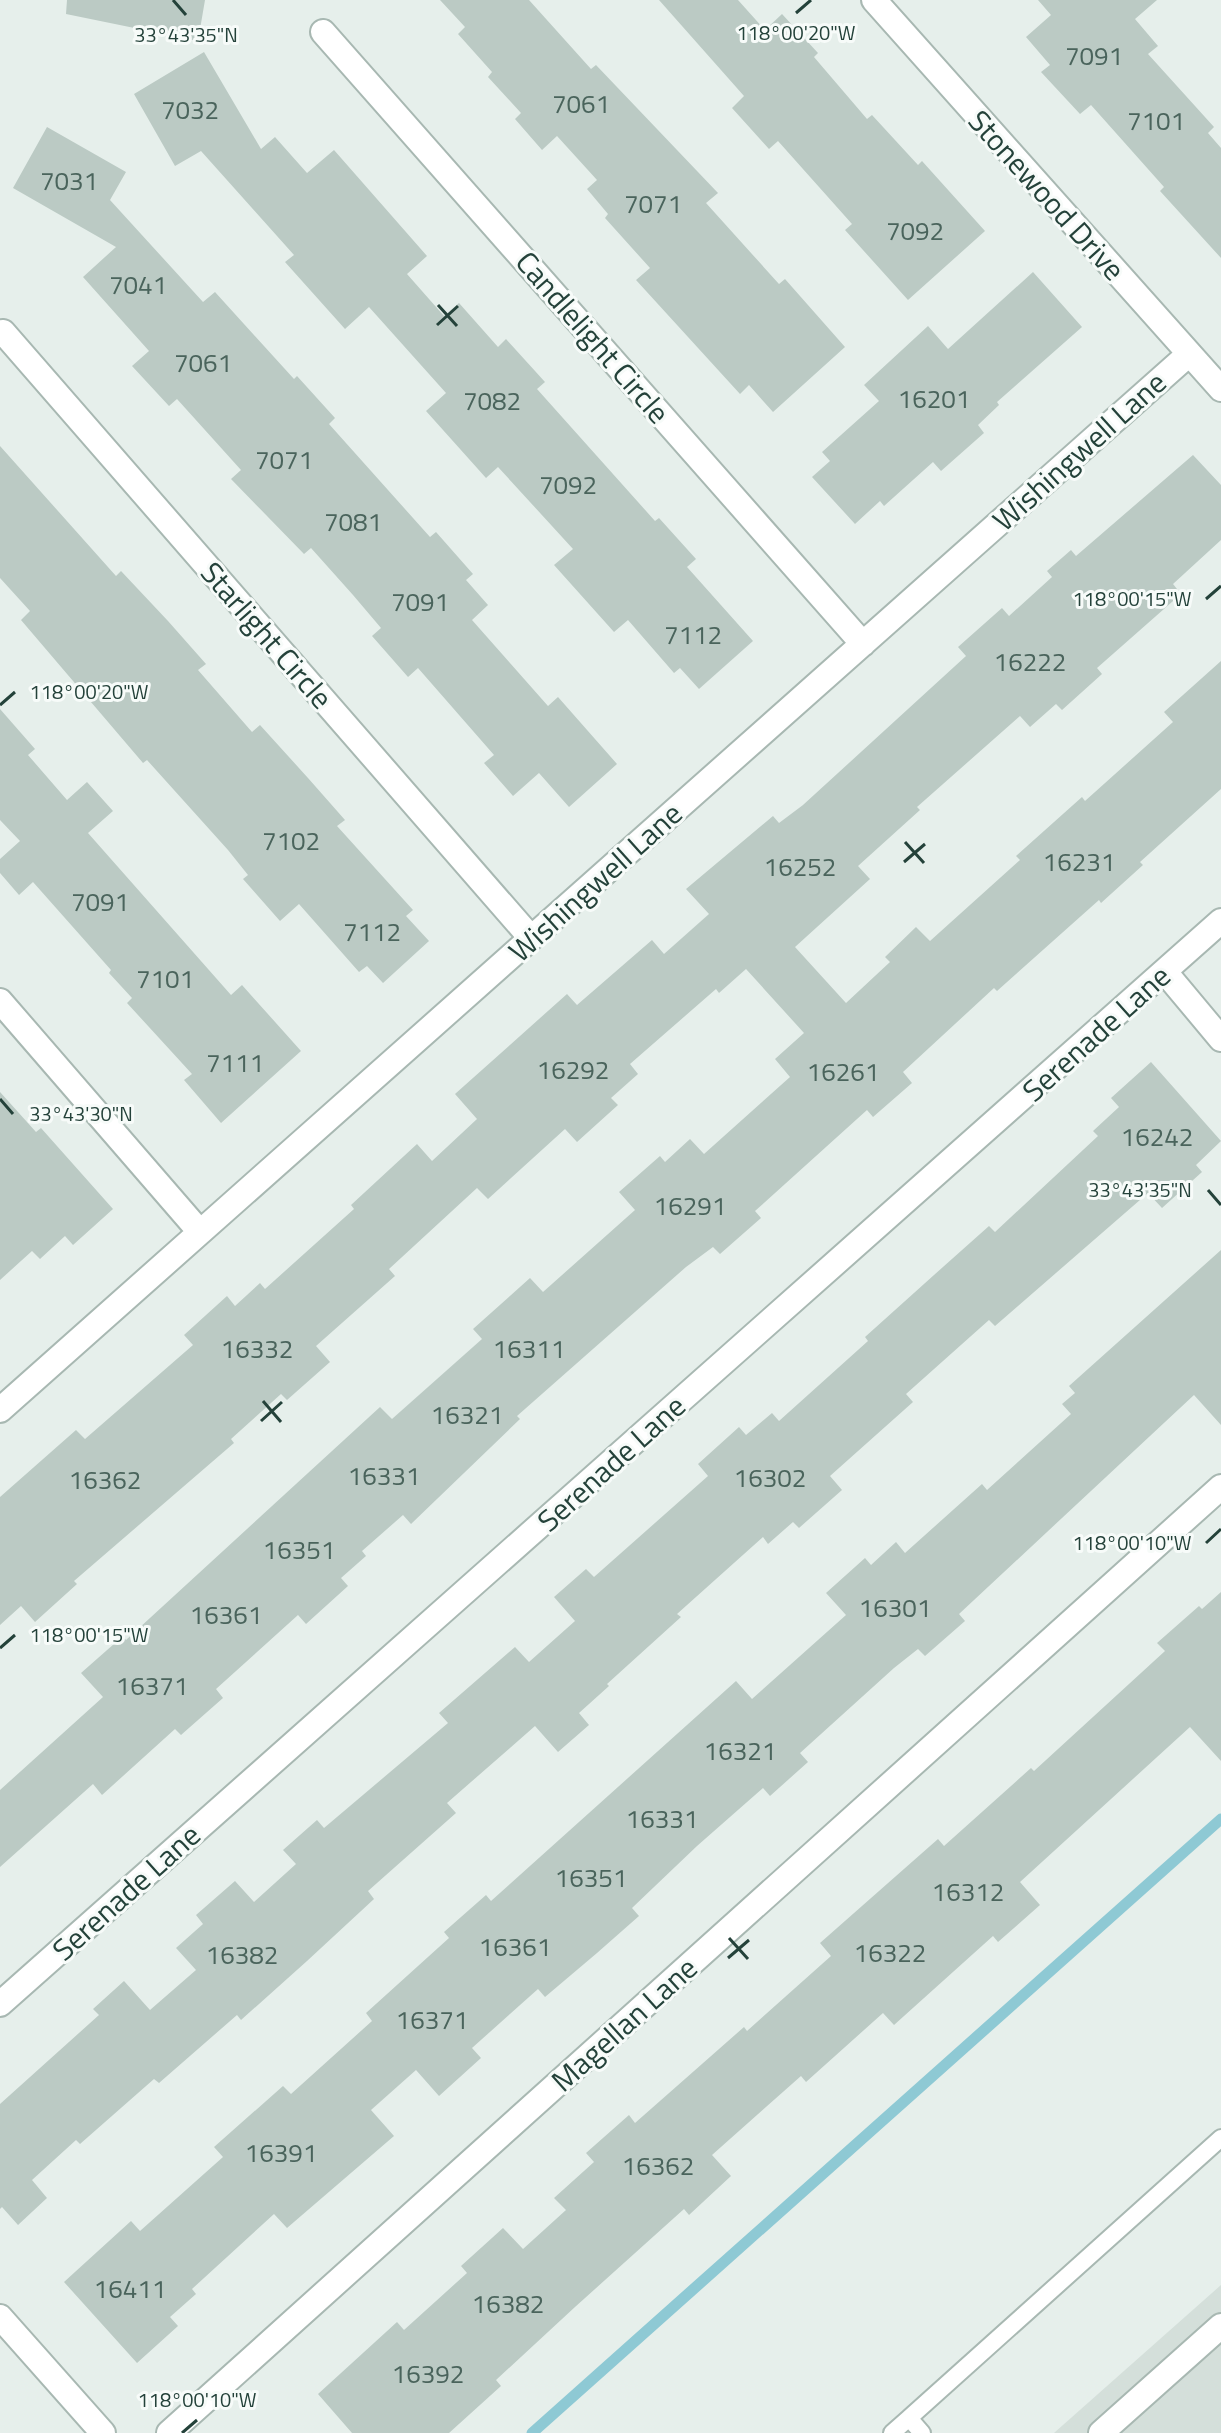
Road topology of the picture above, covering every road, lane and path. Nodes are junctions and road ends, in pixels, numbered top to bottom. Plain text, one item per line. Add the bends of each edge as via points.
1 (874, 0) edge
2 (323, 32) dead end
3 (3, 332) dead end
4 (1189, 354) junction
5 (1221, 389) edge
6 (863, 644) junction
7 (1221, 921) edge
8 (531, 938) junction
9 (1165, 972) junction
10 (0, 1001) edge
11 (1221, 1039) edge
12 (200, 1232) junction
13 (0, 1410) edge
14 (1221, 1487) edge
15 (0, 2004) edge
16 (1221, 2138) edge
17 (0, 2317) edge
18 (1221, 2326) edge
19 (909, 2418) junction
20 (103, 2433) edge
21 (169, 2433) edge
22 (892, 2433) edge
23 (922, 2433) edge
24 (1101, 2433) edge

1 - 4 street, Stonewood Drive
2 - 6 street, Candlelight Circle
3 - 8 street, Starlight Circle
4 - 5 street, Stonewood Drive
4 - 6 street, Wishingwell Lane
6 - 8 street, Wishingwell Lane
7 - 9 street, Serenade Lane
8 - 12 street, Wishingwell Lane
9 - 11 street
9 - 15 street, Serenade Lane
10 - 12 street
12 - 13 street, Wishingwell Lane
14 - 21 street, Magellan Lane
16 - 19 lane
17 - 20 street
18 - 24 street
19 - 22 lane
19 - 23 lane

